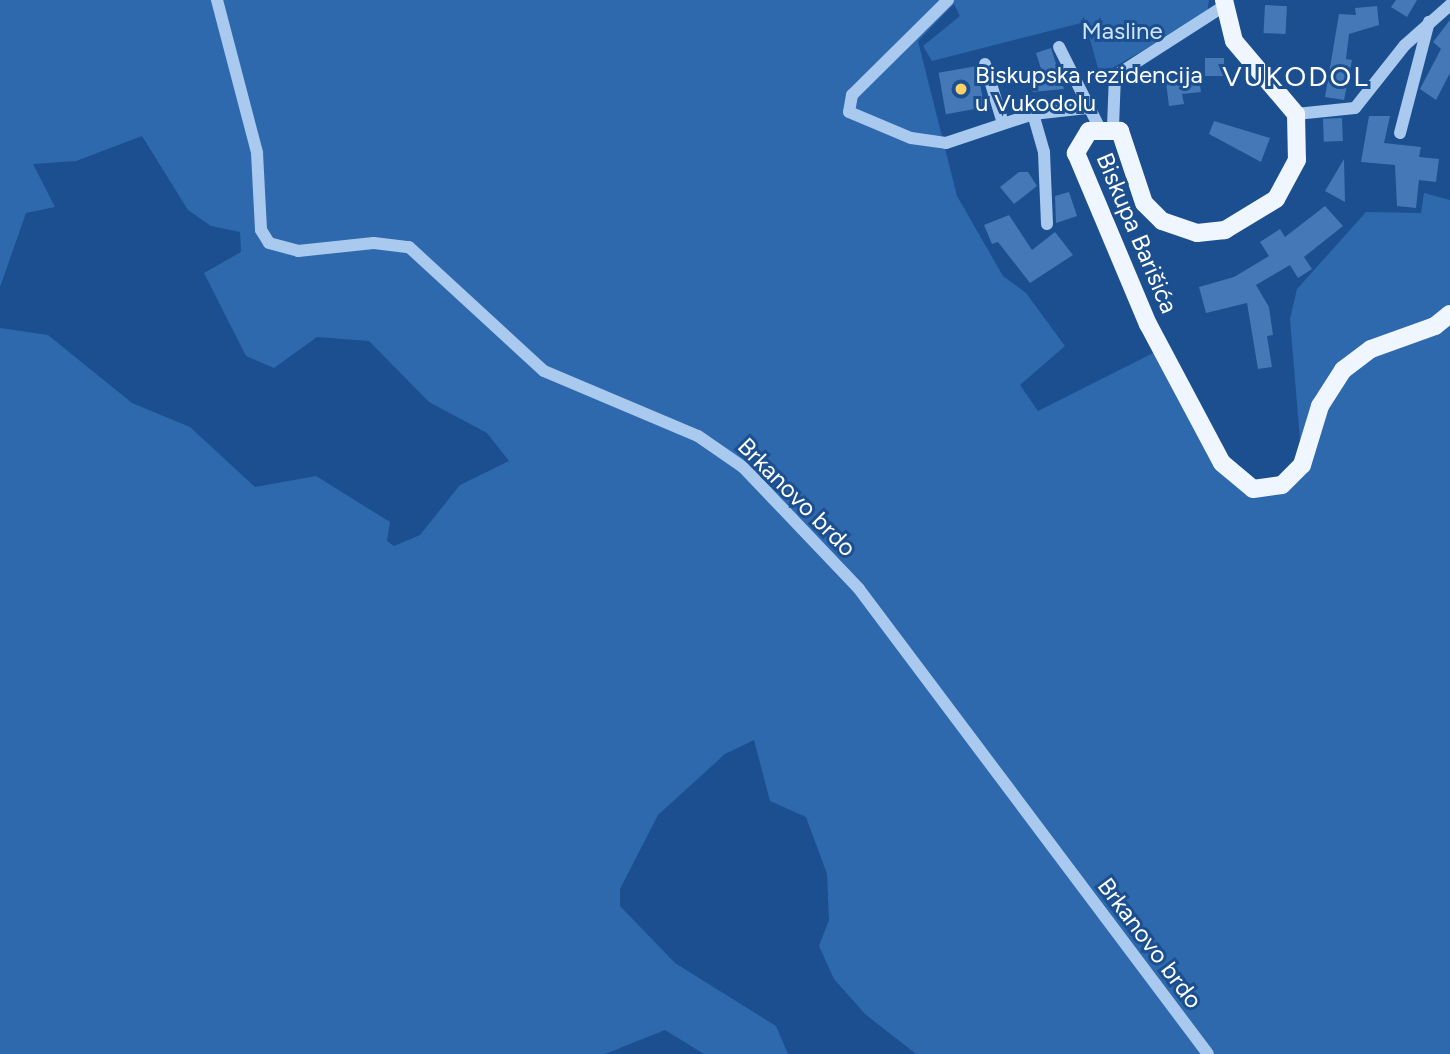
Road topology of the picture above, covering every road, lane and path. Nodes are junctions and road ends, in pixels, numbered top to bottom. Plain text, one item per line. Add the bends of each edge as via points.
1 (217, 0) edge
2 (948, 0) edge
3 (1224, 3) edge
4 (1450, 5) edge
5 (1429, 22) junction
6 (1059, 47) dead end
7 (985, 64) dead end
8 (1087, 108) junction
9 (1033, 114) junction
10 (1296, 114) junction
11 (1002, 120) junction
12 (1106, 127) junction
13 (1400, 133) dead end
14 (1047, 225) dead end
15 (1450, 314) edge
16 (1208, 1054) edge

1 - 16 street, Brkanovo brdo via 257,153 261,230 269,243 299,251 374,243 409,247 544,371 698,436 743,467 859,589
2 - 11 street via 852,95 849,112 929,142 960,139
3 - 10 main road via 1234,41
3 - 12 street via 1115,76
4 - 5 street
5 - 10 street via 1356,108
5 - 13 street
6 - 8 street
7 - 11 street
8 - 9 street
8 - 12 street
9 - 11 street
9 - 14 street via 1044,152
10 - 12 main road, Biskupa Barišića via 1297,160 1282,191 1245,221 1211,232 1174,226 1151,211 1140,193 1129,144
12 - 15 main road, Biskupa Barišića via 1081,137 1077,160 1209,444 1243,484 1264,490 1290,480 1327,391 1343,370 1371,349 1436,326

